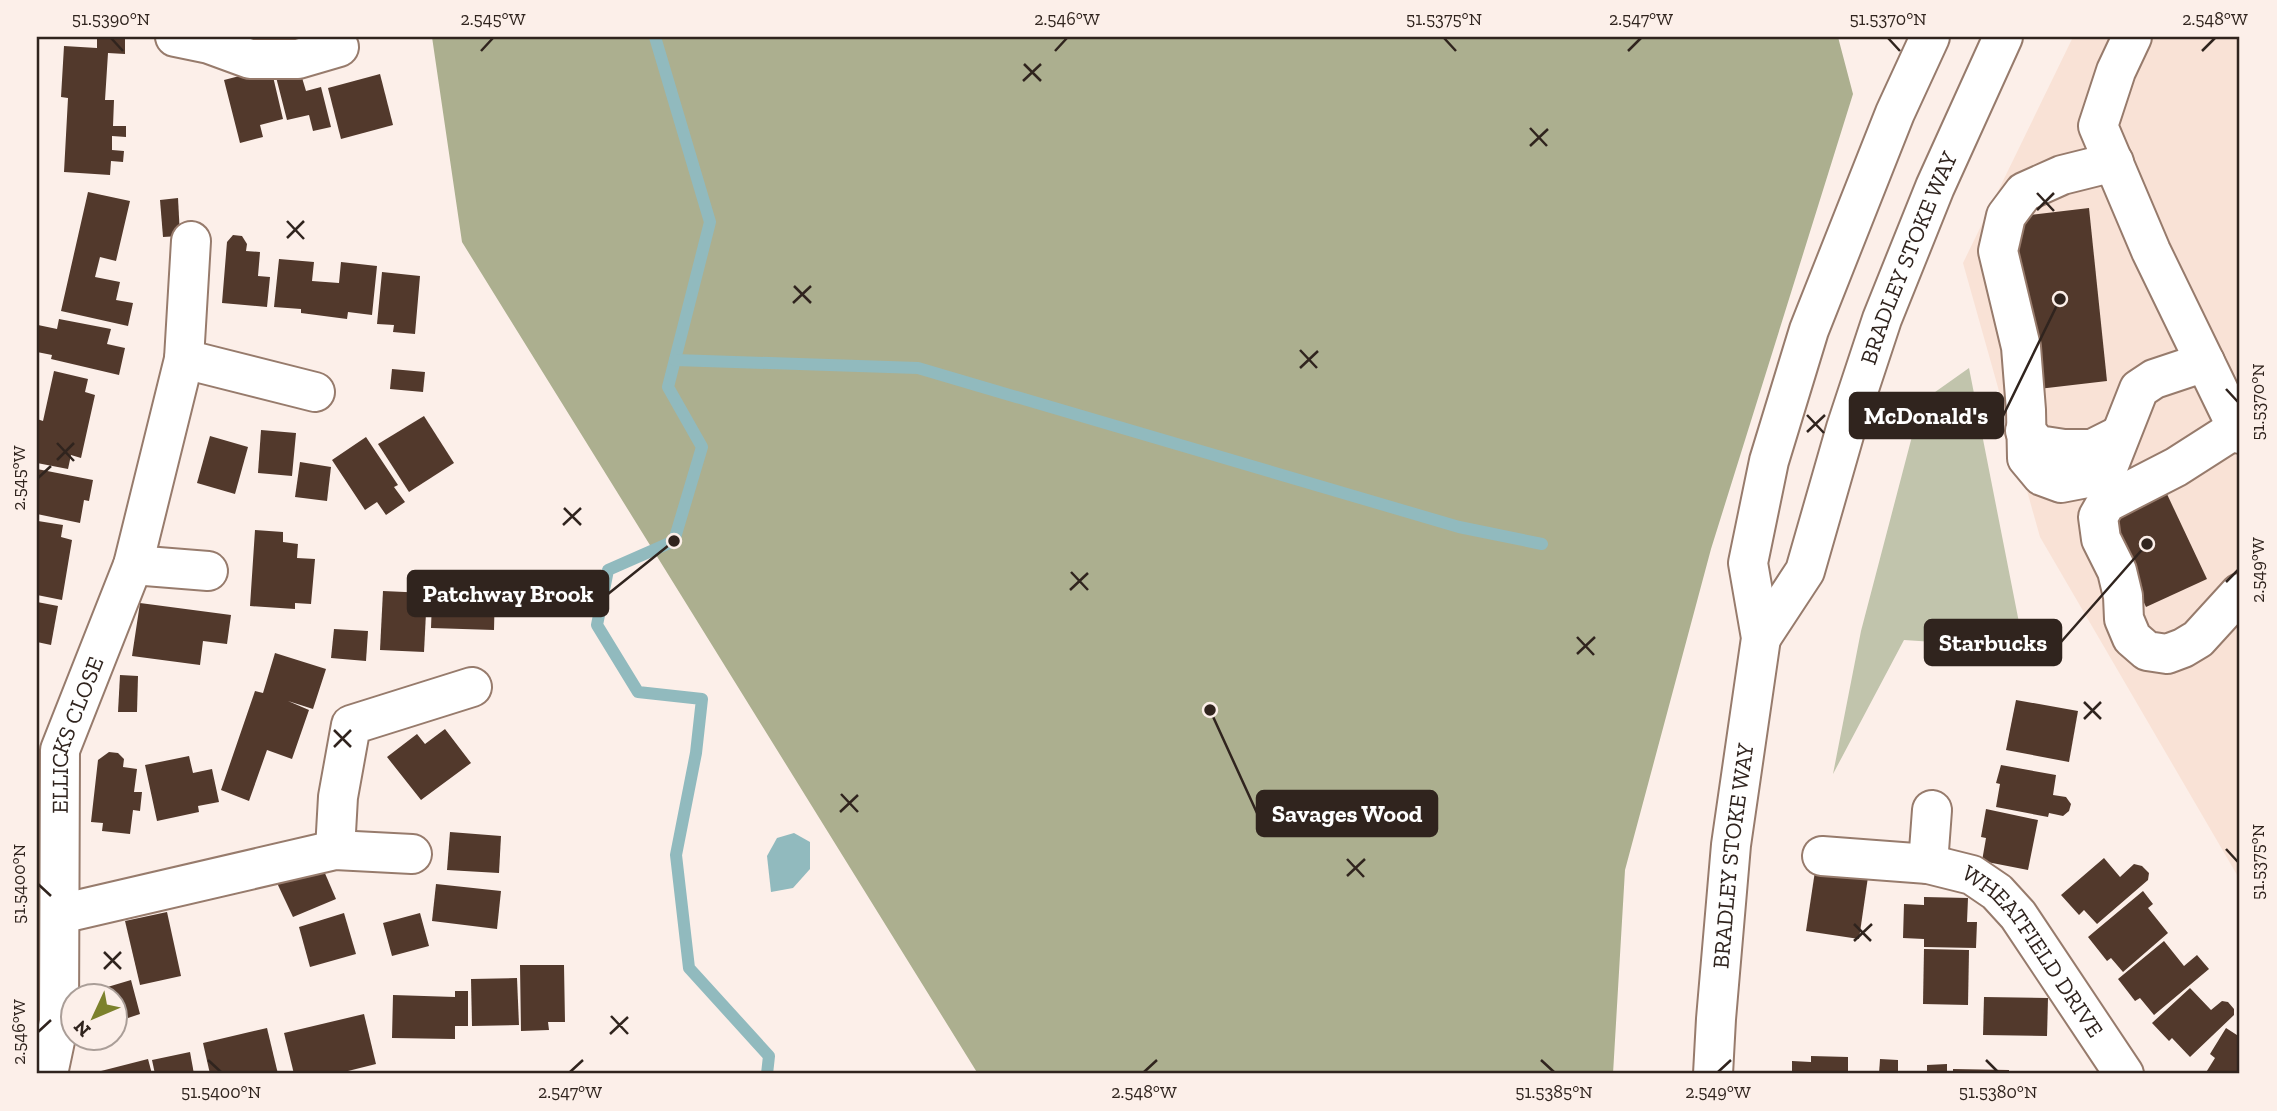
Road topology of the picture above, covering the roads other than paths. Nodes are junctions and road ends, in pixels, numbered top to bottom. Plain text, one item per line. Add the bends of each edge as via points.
1 (1930, 37) edge
2 (2003, 37) edge
3 (2132, 37) edge
4 (176, 38) edge
5 (339, 47) dead end
6 (2114, 162) junction
7 (191, 241) dead end
8 (184, 359) junction
9 (2205, 362) junction
10 (315, 392) dead end
11 (2239, 431) edge
12 (133, 565) junction
13 (208, 571) dead end
14 (2240, 593) edge
15 (1761, 638) junction
16 (472, 687) dead end
17 (1932, 810) dead end
18 (335, 850) junction
19 (412, 854) dead end
20 (1822, 856) dead end
21 (1928, 864) junction
22 (52, 911) edge
23 (2118, 1072) edge
24 (48, 1074) edge
25 (1713, 1074) edge

1 - 15 street, BRADLEY STOKE WAY via 1809,330 1769,461 1748,563
2 - 15 street, BRADLEY STOKE WAY via 1882,319 1805,571
3 - 6 street via 2098,126
4 - 5 street via 250,59 298,59
6 - 9 street
6 - 9 street via 2062,175 2024,192 2006,216 1998,251 2021,347 2027,458 2042,476 2061,483 2087,478 2109,465 2139,389 2154,379
7 - 8 street, ELLICKS CLOSE
8 - 10 street
8 - 12 street, ELLICKS CLOSE
9 - 11 street
11 - 14 street via 2106,503 2098,517 2101,539 2117,571 2124,619 2132,638 2147,651 2166,654 2198,639
12 - 13 street
12 - 22 street, ELLICKS CLOSE via 60,750
15 - 25 street, BRADLEY STOKE WAY via 1731,845
16 - 18 street via 351,724 338,797
17 - 21 street, WHEATFIELD DRIVE
18 - 19 street
18 - 22 street
20 - 21 street, WHEATFIELD DRIVE
21 - 23 street, WHEATFIELD DRIVE via 1972,875 1997,891 2018,915
22 - 24 street, ELLICKS CLOSE via 59,1022

